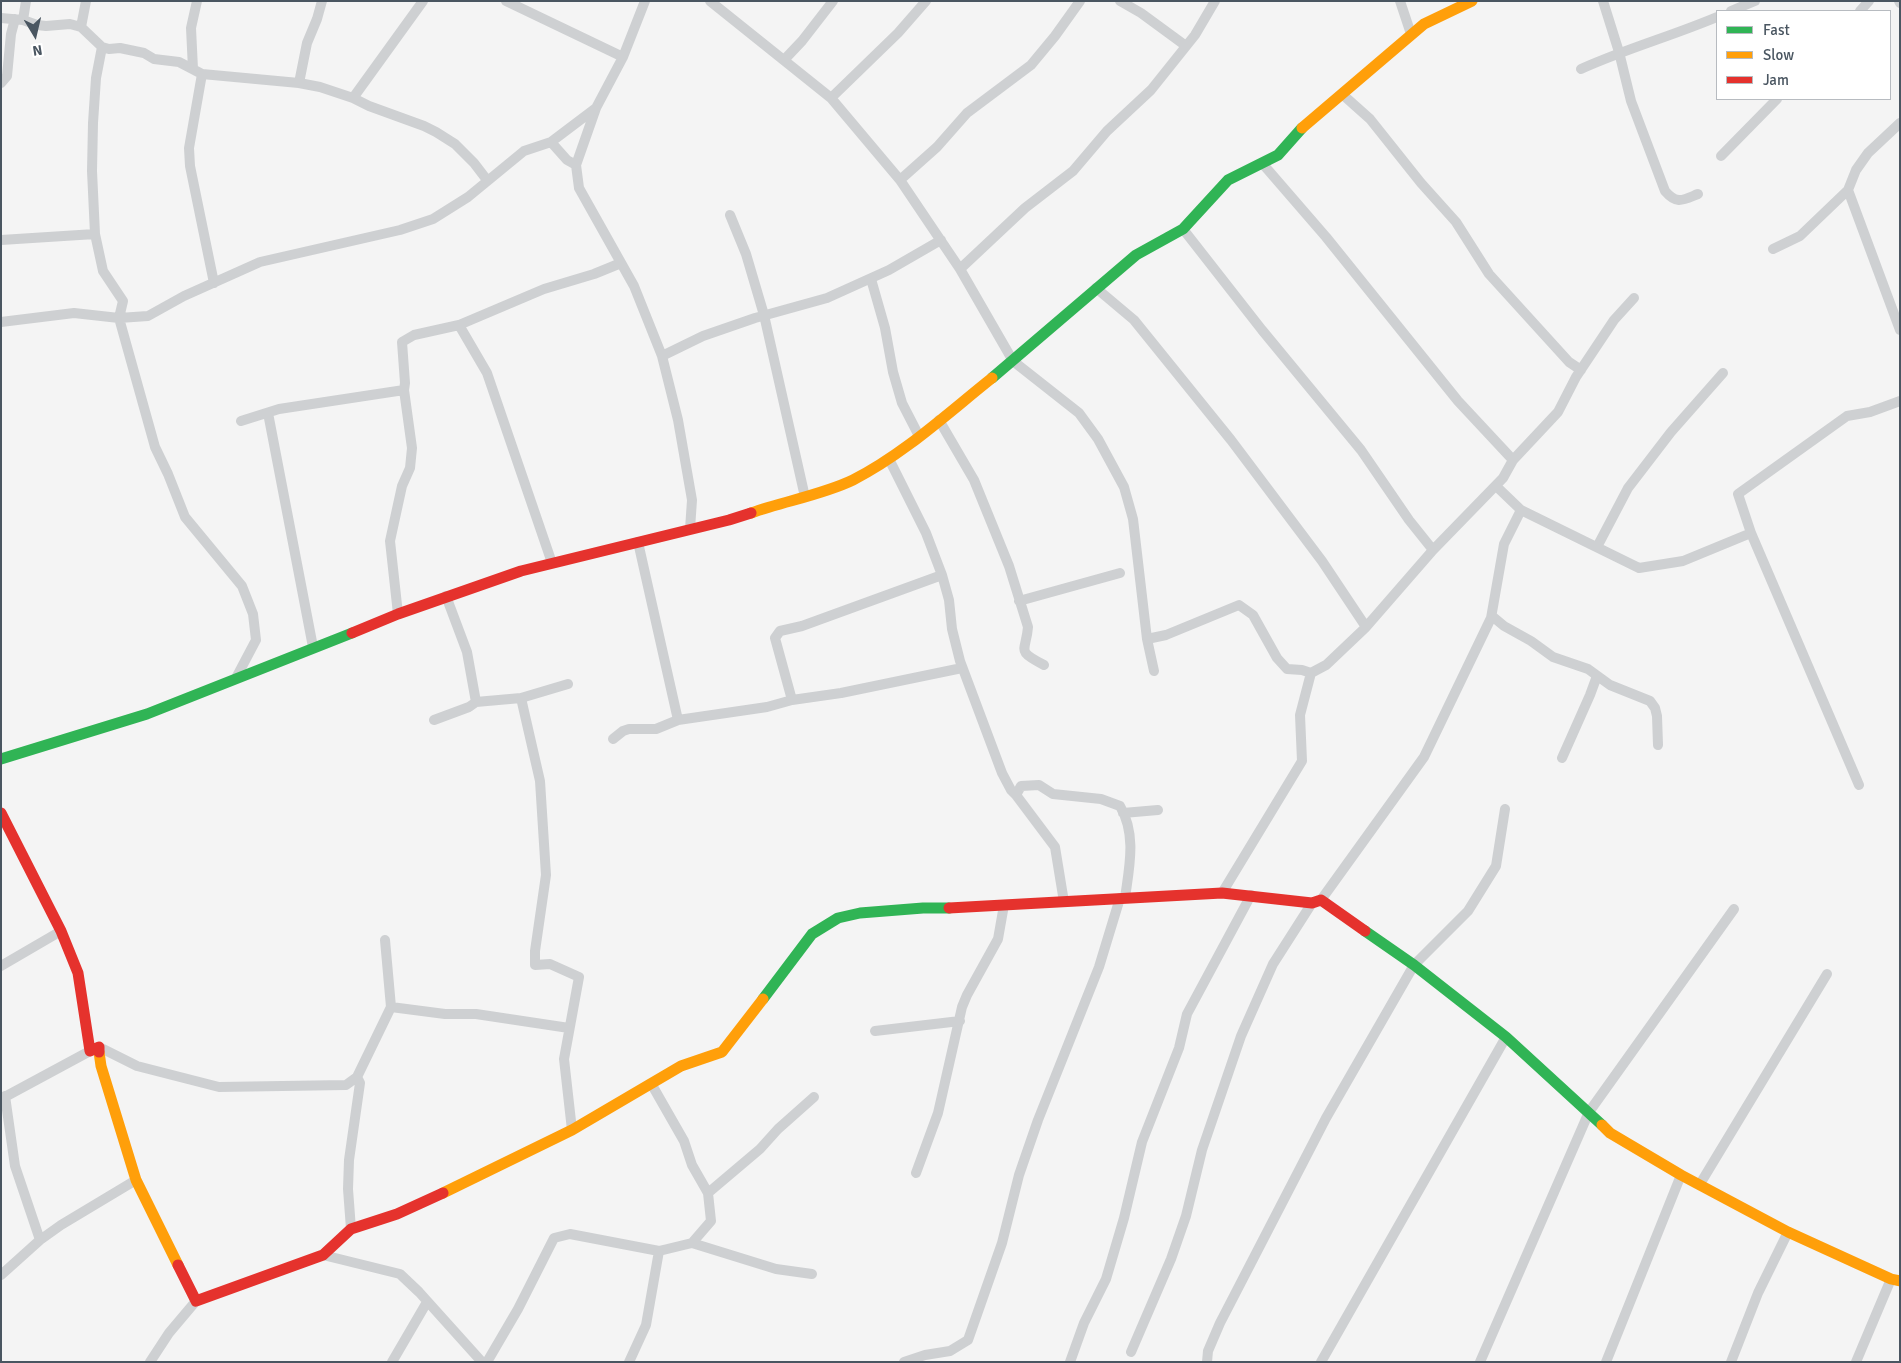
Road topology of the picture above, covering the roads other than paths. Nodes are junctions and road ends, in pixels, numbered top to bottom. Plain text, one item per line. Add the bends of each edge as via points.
1 (26, 1) edge
2 (86, 1) edge
3 (197, 1) edge
4 (322, 1) edge
5 (422, 1) edge
6 (506, 1) edge
7 (645, 1) edge
8 (710, 1) edge
9 (833, 1) edge
10 (926, 1) edge
11 (1080, 1) edge
12 (1120, 1) edge
13 (1215, 1) edge
14 (1400, 1) edge
15 (1472, 1) edge
16 (1603, 1) edge
17 (1755, 1) edge
18 (1733, 10) edge
19 (1716, 17) edge
20 (1, 18) edge
21 (19, 20) junction
22 (81, 27) junction
23 (1411, 34) junction
24 (1186, 46) junction
25 (102, 47) junction
26 (1619, 52) junction
27 (622, 58) junction
28 (784, 60) junction
29 (1581, 69) dead end
30 (198, 72) junction
31 (1, 82) edge
32 (299, 83) junction
33 (1342, 94) junction
34 (353, 98) junction
35 (831, 98) junction
36 (1776, 100) edge
37 (596, 108) junction
38 (1900, 124) edge
39 (551, 142) junction
40 (1721, 156) dead end
41 (1262, 163) junction
42 (576, 165) junction
43 (487, 180) junction
44 (900, 180) junction
45 (1848, 190) junction
46 (1698, 194) dead end
47 (730, 215) dead end
48 (1182, 229) junction
49 (95, 234) junction
50 (1, 240) edge
51 (941, 240) junction
52 (1772, 249) dead end
53 (621, 263) junction
54 (960, 269) junction
55 (871, 279) junction
56 (214, 283) junction
57 (1096, 288) junction
58 (1634, 298) dead end
59 (764, 315) junction
60 (119, 318) junction
61 (1, 322) edge
62 (459, 325) junction
63 (1900, 328) edge
64 (662, 356) junction
65 (1013, 362) junction
66 (1581, 370) junction
67 (1723, 373) dead end
68 (404, 390) junction
69 (1900, 401) edge
70 (268, 413) junction
71 (939, 420) junction
72 (241, 421) dead end
73 (919, 436) junction
74 (889, 459) junction
75 (1512, 460) junction
76 (1496, 486) junction
77 (805, 497) junction
78 (1521, 510) junction
79 (690, 529) junction
80 (1751, 533) junction
81 (638, 542) junction
82 (1597, 547) junction
83 (1434, 550) junction
84 (552, 563) junction
85 (1120, 573) dead end
86 (942, 575) junction
87 (446, 596) junction
88 (1019, 600) junction
89 (398, 614) junction
90 (1492, 616) junction
91 (1366, 627) junction
92 (1147, 639) junction
93 (313, 647) junction
94 (1044, 665) dead end
95 (962, 668) junction
96 (1154, 671) dead end
97 (1311, 673) junction
98 (237, 676) junction
99 (1597, 676) junction
100 (568, 684) dead end
101 (521, 698) junction
102 (792, 700) junction
103 (476, 702) junction
104 (434, 720) dead end
105 (678, 720) junction
106 (613, 739) dead end
107 (1658, 745) dead end
108 (1562, 758) dead end
109 (1, 759) edge
110 (1859, 785) dead end
111 (1016, 795) junction
112 (1505, 809) dead end
113 (1158, 810) dead end
114 (1, 813) edge
115 (1123, 813) junction
116 (1222, 894) junction
117 (1251, 895) junction
118 (1122, 898) junction
119 (1064, 902) junction
120 (1317, 902) junction
121 (1004, 905) junction
122 (1734, 909) dead end
123 (61, 931) junction
124 (384, 940) dead end
125 (1414, 965) junction
126 (1, 966) edge
127 (1827, 974) dead end
128 (391, 1006) junction
129 (960, 1022) junction
130 (569, 1028) junction
131 (876, 1031) dead end
132 (1506, 1037) junction
133 (95, 1049) junction
134 (357, 1078) junction
135 (652, 1085) junction
136 (814, 1097) dead end
137 (3, 1098) edge
138 (1589, 1112) junction
139 (572, 1130) junction
140 (916, 1173) dead end
141 (1681, 1174) junction
142 (136, 1180) junction
143 (1700, 1184) junction
144 (708, 1193) junction
145 (351, 1229) junction
146 (1788, 1232) junction
147 (40, 1240) junction
148 (692, 1243) junction
149 (659, 1251) junction
150 (323, 1255) junction
151 (812, 1274) dead end
152 (1, 1275) edge
153 (1896, 1280) edge
154 (196, 1301) junction
155 (427, 1302) junction
156 (1131, 1352) dead end
157 (150, 1362) edge
158 (392, 1362) edge
159 (482, 1362) edge
160 (487, 1362) edge
161 (629, 1362) edge
162 (904, 1362) edge
163 (1070, 1362) edge
164 (1208, 1362) edge
165 (1321, 1362) edge
166 (1480, 1362) edge
167 (1606, 1362) edge
168 (1731, 1362) edge
169 (1856, 1362) edge

1 - 21 street
2 - 22 street
3 - 30 street via 190,28
4 - 32 street via 307,44
5 - 34 street
6 - 27 street
7 - 27 street
8 - 28 street
9 - 28 street
10 - 35 street
11 - 44 street via 1031,65 967,113 937,147
12 - 24 street
13 - 24 street
14 - 23 street
15 - 23 street via 1424,24
16 - 26 street
17 - 18 street
19 - 26 street
20 - 21 street
21 - 22 street via 36,25 70,24
21 - 31 street via 11,34 7,76
22 - 25 street
23 - 33 street
24 - 54 street via 1151,90 1107,131 1073,171 1025,208
25 - 30 street via 179,62
25 - 49 street via 93,123
26 - 29 street
26 - 46 street via 1631,102 1665,191 1679,201
27 - 37 street
28 - 35 street
30 - 32 street
30 - 56 street via 189,148 190,166
32 - 34 street
33 - 41 street via 1278,155
33 - 66 street via 1370,119 1421,183 1449,212 1489,274 1569,362
34 - 43 street via 436,132 455,144
35 - 44 street
36 - 40 street
37 - 39 street
37 - 42 street
38 - 45 street via 1868,153
39 - 42 street
39 - 43 street via 524,151
41 - 48 street via 1228,180
41 - 75 street via 1458,400
42 - 53 street via 579,188
43 - 56 street via 468,197 433,219 400,230 271,258
44 - 51 street
45 - 52 street via 1800,236
45 - 63 street
47 - 59 street via 746,254
48 - 57 street via 1136,255
48 - 83 street via 1361,450 1409,520
49 - 50 street
49 - 60 street via 103,271 123,301
51 - 54 street
51 - 55 street
53 - 62 street via 544,289
53 - 64 street via 634,286
54 - 65 street
55 - 59 street via 827,298
55 - 73 street via 886,328 902,404
56 - 60 street via 148,316
57 - 65 street
57 - 91 street via 1134,320 1231,440 1322,561
58 - 66 street via 1614,320
59 - 64 street via 703,336
59 - 77 street
60 - 61 street via 74,313
60 - 98 street via 155,447 185,517 242,586 253,614 256,640
62 - 68 street via 414,335 402,342
62 - 84 street via 487,373
64 - 79 street via 678,420 692,500
65 - 71 street
65 - 92 street via 1079,413 1098,439 1124,487 1133,519
66 - 75 street via 1558,412
67 - 82 street via 1671,432 1628,488
68 - 70 street
68 - 89 street via 412,448 410,468 402,486 390,541
69 - 80 street via 1847,416 1738,494
70 - 72 street
70 - 93 street
71 - 73 street
71 - 88 street via 974,480 1009,566
73 - 74 street
74 - 77 street via 853,480
74 - 86 street via 926,532
75 - 76 street via 1504,478
76 - 78 street
76 - 83 street
77 - 79 street
78 - 82 street
78 - 90 street via 1504,544
79 - 81 street
80 - 82 street via 1683,561 1639,568
80 - 110 street
81 - 84 street
81 - 105 street
83 - 91 street
84 - 87 street
85 - 88 street
86 - 95 street
86 - 102 street via 780,631 775,638
87 - 89 street
87 - 103 street via 467,652
88 - 94 street via 1028,627 1025,652 1029,658
89 - 93 street
90 - 99 street via 1553,656 1588,669
90 - 120 street via 1424,757
91 - 97 street via 1326,665
92 - 96 street
92 - 97 street via 1166,635 1239,606 1253,615 1277,658 1287,669
93 - 98 street
95 - 102 street
95 - 111 street via 1002,773
97 - 116 street via 1300,715 1302,761
98 - 109 street via 147,714
99 - 107 street via 1610,685 1650,701 1657,716
99 - 108 street
100 - 101 street
101 - 103 street
101 - 130 street via 540,782 546,875 535,965 550,964 579,977
102 - 105 street via 767,707
103 - 104 street
105 - 106 street via 656,730 629,729
111 - 115 street via 1021,786 1039,785 1053,794 1111,802 1120,806
111 - 119 street via 1055,847
112 - 125 street via 1496,866 1468,910
113 - 115 street
114 - 123 street
115 - 118 street via 1131,854
116 - 117 street
116 - 118 street
117 - 120 street
117 - 163 street via 1187,1014 1178,1048 1142,1142 1106,1279 1084,1323
118 - 119 street
118 - 162 street via 1099,967 1038,1120 1019,1176 1002,1243 968,1340 950,1351
119 - 121 street
120 - 125 street
120 - 156 street via 1273,964 1241,1036 1202,1150 1186,1216
121 - 129 street via 998,939 967,995
121 - 135 street via 923,908 838,918 812,934 722,1052 681,1066
122 - 138 street
123 - 126 street
123 - 133 street via 78,974
124 - 128 street
125 - 132 street
125 - 164 street via 1322,1126 1220,1323 1208,1351
127 - 143 street
128 - 130 street
128 - 134 street
129 - 131 street
129 - 140 street via 938,1114
130 - 139 street via 564,1059
132 - 138 street
132 - 165 street
133 - 134 street via 137,1066 219,1087 346,1085
133 - 137 street
133 - 142 street
134 - 145 street via 360,1083 349,1160
135 - 139 street
135 - 144 street via 684,1141 692,1165
136 - 144 street
137 - 147 street via 15,1166
138 - 141 street via 1610,1133
138 - 166 street
139 - 145 street via 397,1214
141 - 143 street
141 - 167 street
142 - 147 street
142 - 154 street
143 - 146 street
144 - 148 street via 711,1221
145 - 150 street
146 - 153 street
146 - 168 street via 1758,1293
147 - 152 street
148 - 149 street
148 - 151 street via 776,1269
149 - 160 street via 570,1234 554,1238
149 - 161 street via 646,1325
150 - 154 street
150 - 155 street via 400,1274
153 - 169 street
154 - 157 street
155 - 158 street
155 - 159 street

